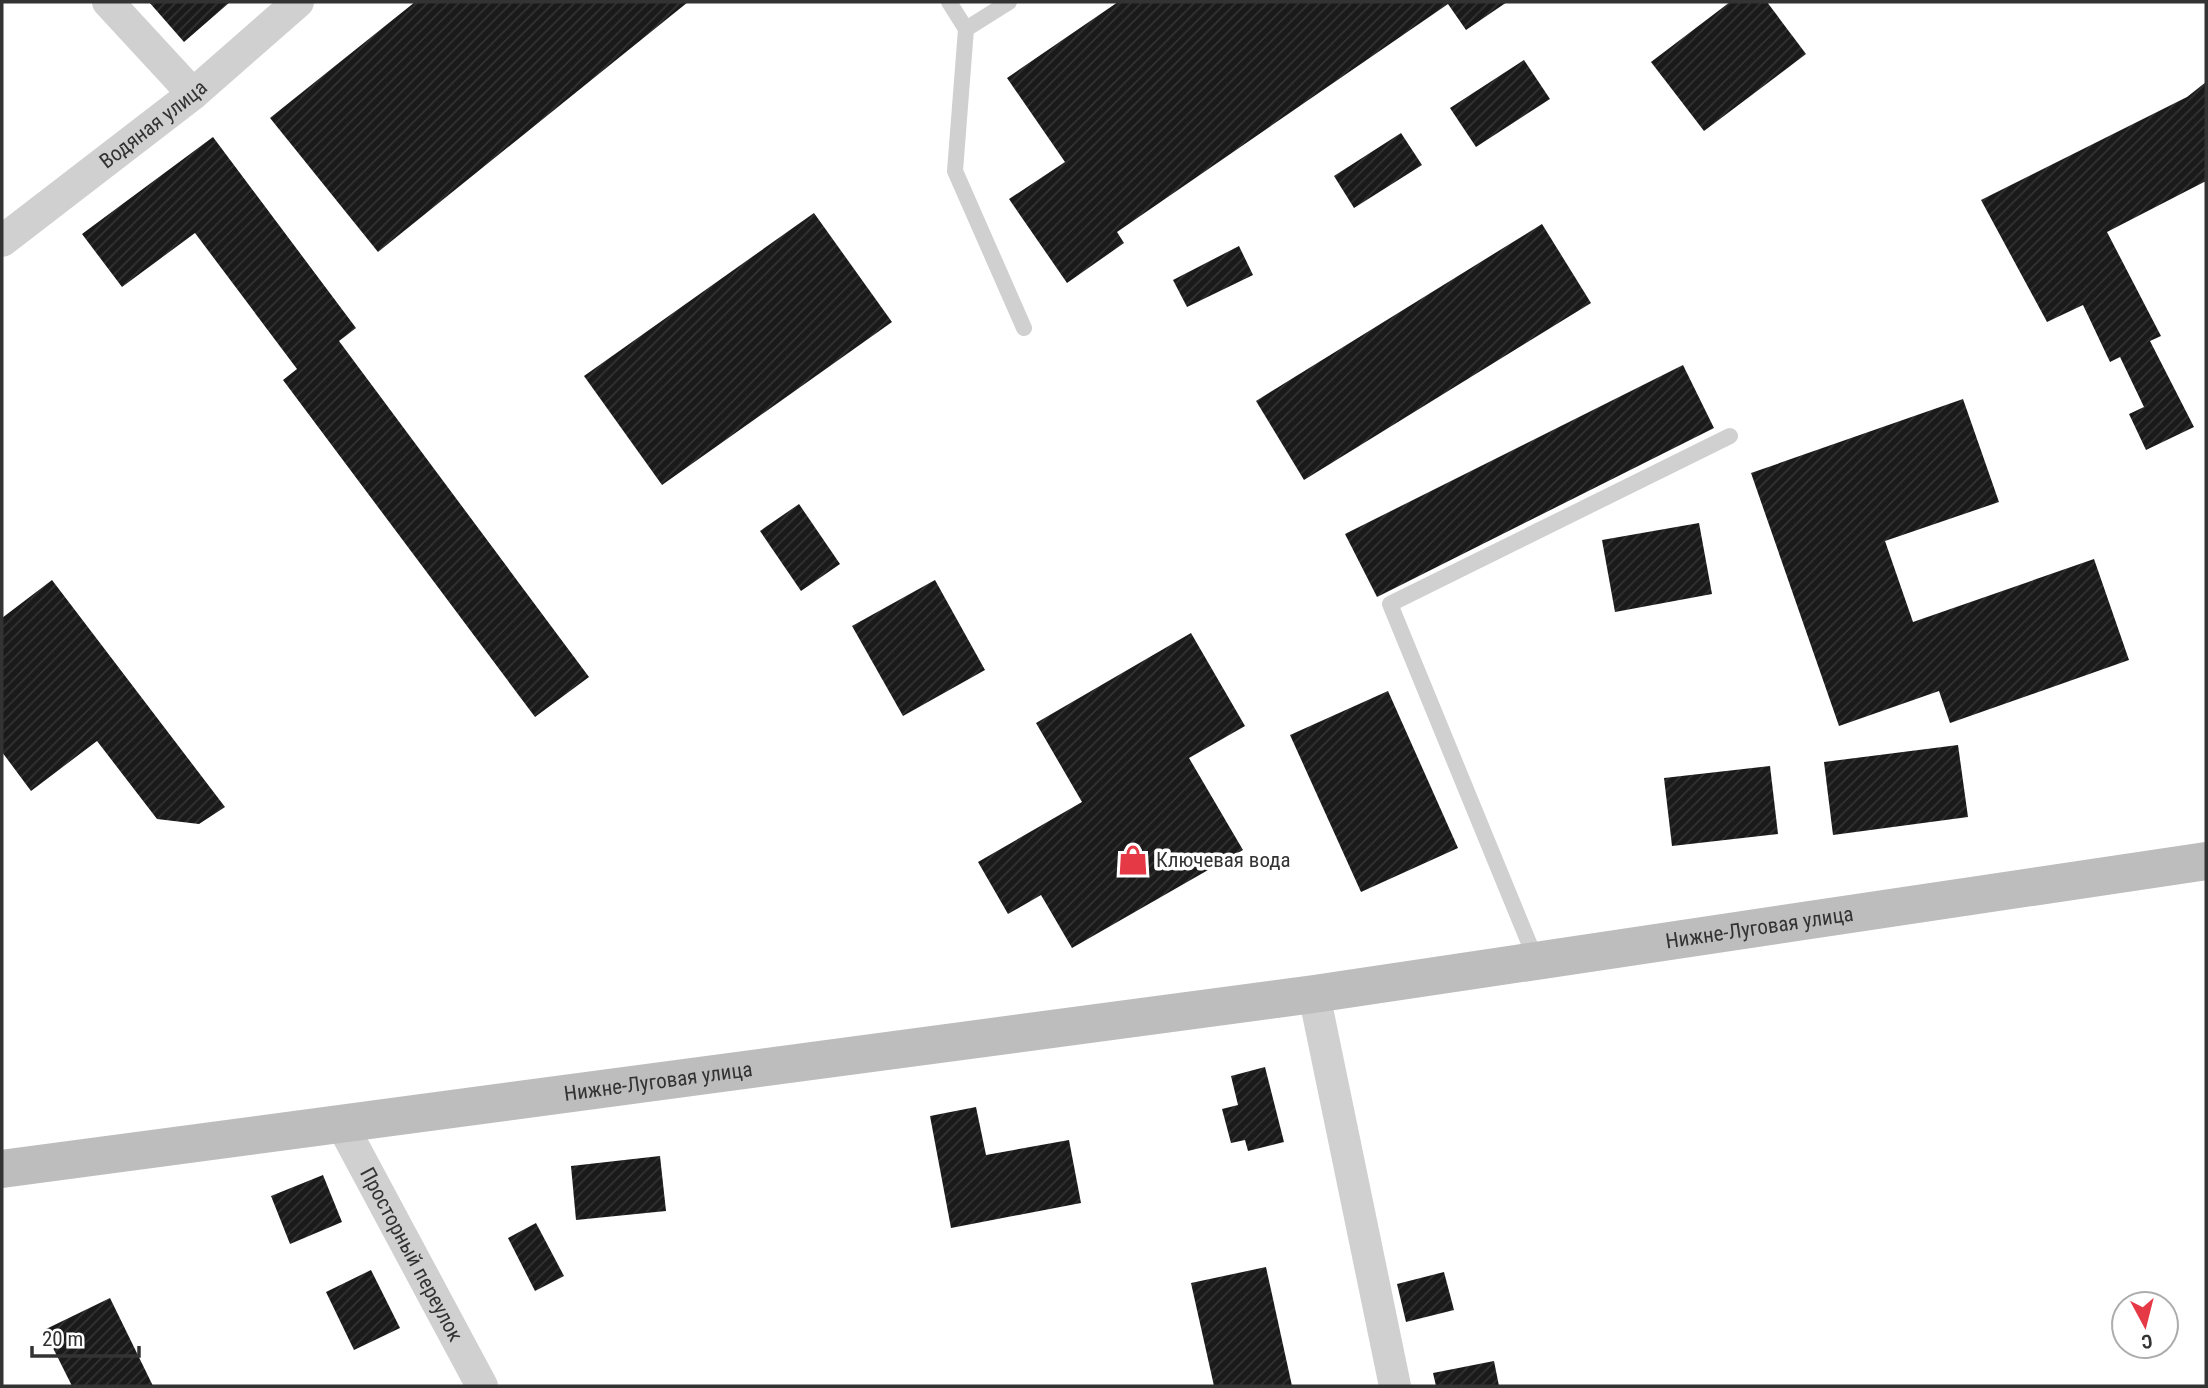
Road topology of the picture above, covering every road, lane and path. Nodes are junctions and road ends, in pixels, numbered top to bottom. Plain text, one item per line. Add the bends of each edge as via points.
1 (108, 2) edge
2 (298, 2) edge
3 (948, 2) edge
4 (1009, 2) edge
5 (966, 29) junction
6 (193, 94) junction
7 (2, 241) edge
8 (1024, 328) dead end
9 (1730, 436) dead end
10 (2206, 861) edge
11 (1536, 961) junction
12 (1314, 994) junction
13 (341, 1124) junction
14 (2, 1169) edge
15 (482, 1386) edge
16 (1395, 1386) edge

1 - 6 street
2 - 6 street, Водяная улица
3 - 5 lane
4 - 5 lane
5 - 8 lane via 955,172
6 - 7 street, Водяная улица
9 - 11 lane via 1390,604
10 - 11 street, Нижне-Луговая улица
11 - 12 street, Нижне-Луговая улица
12 - 13 street, Нижне-Луговая улица
12 - 16 street
13 - 14 street, Нижне-Луговая улица
13 - 15 street, Просторный переулок

